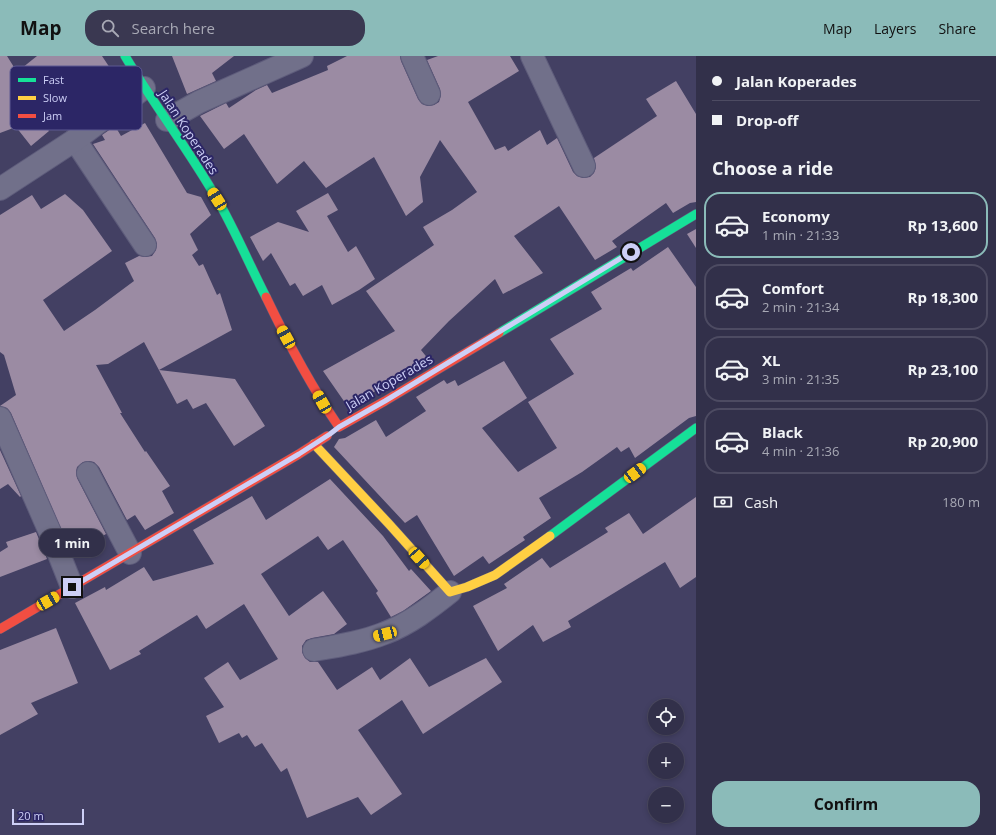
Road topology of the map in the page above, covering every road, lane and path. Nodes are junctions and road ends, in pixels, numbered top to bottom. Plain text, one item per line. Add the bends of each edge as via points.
1 (126, 56) edge
2 (302, 56) edge
3 (412, 56) edge
4 (532, 56) edge
5 (132, 66) edge
6 (142, 84) edge
7 (144, 88) joint
8 (429, 94) dead end
9 (167, 120) junction
10 (88, 130) edge
11 (75, 140) junction
12 (584, 166) dead end
13 (0, 188) edge
14 (696, 214) edge
15 (145, 245) dead end
16 (0, 418) edge
17 (339, 427) junction
18 (696, 428) edge
19 (314, 444) junction
20 (88, 473) dead end
21 (130, 553) junction
22 (72, 587) junction
23 (450, 592) junction
24 (0, 630) edge
25 (314, 650) dead end

1 - 5 street, Jalan Koperades
2 - 9 street via 199,102
3 - 8 street
4 - 12 street
6 - 7 street, Jalan Koperades
7 - 9 street, Jalan Koperades
9 - 17 street, Jalan Koperades via 217,199 280,326
10 - 11 street
11 - 13 street
11 - 15 street
14 - 17 street, Jalan Koperades
16 - 22 street
17 - 19 street
18 - 23 street via 495,575
19 - 21 street
19 - 23 street
20 - 21 street
21 - 22 street
22 - 24 street
23 - 25 street via 422,614 385,634

